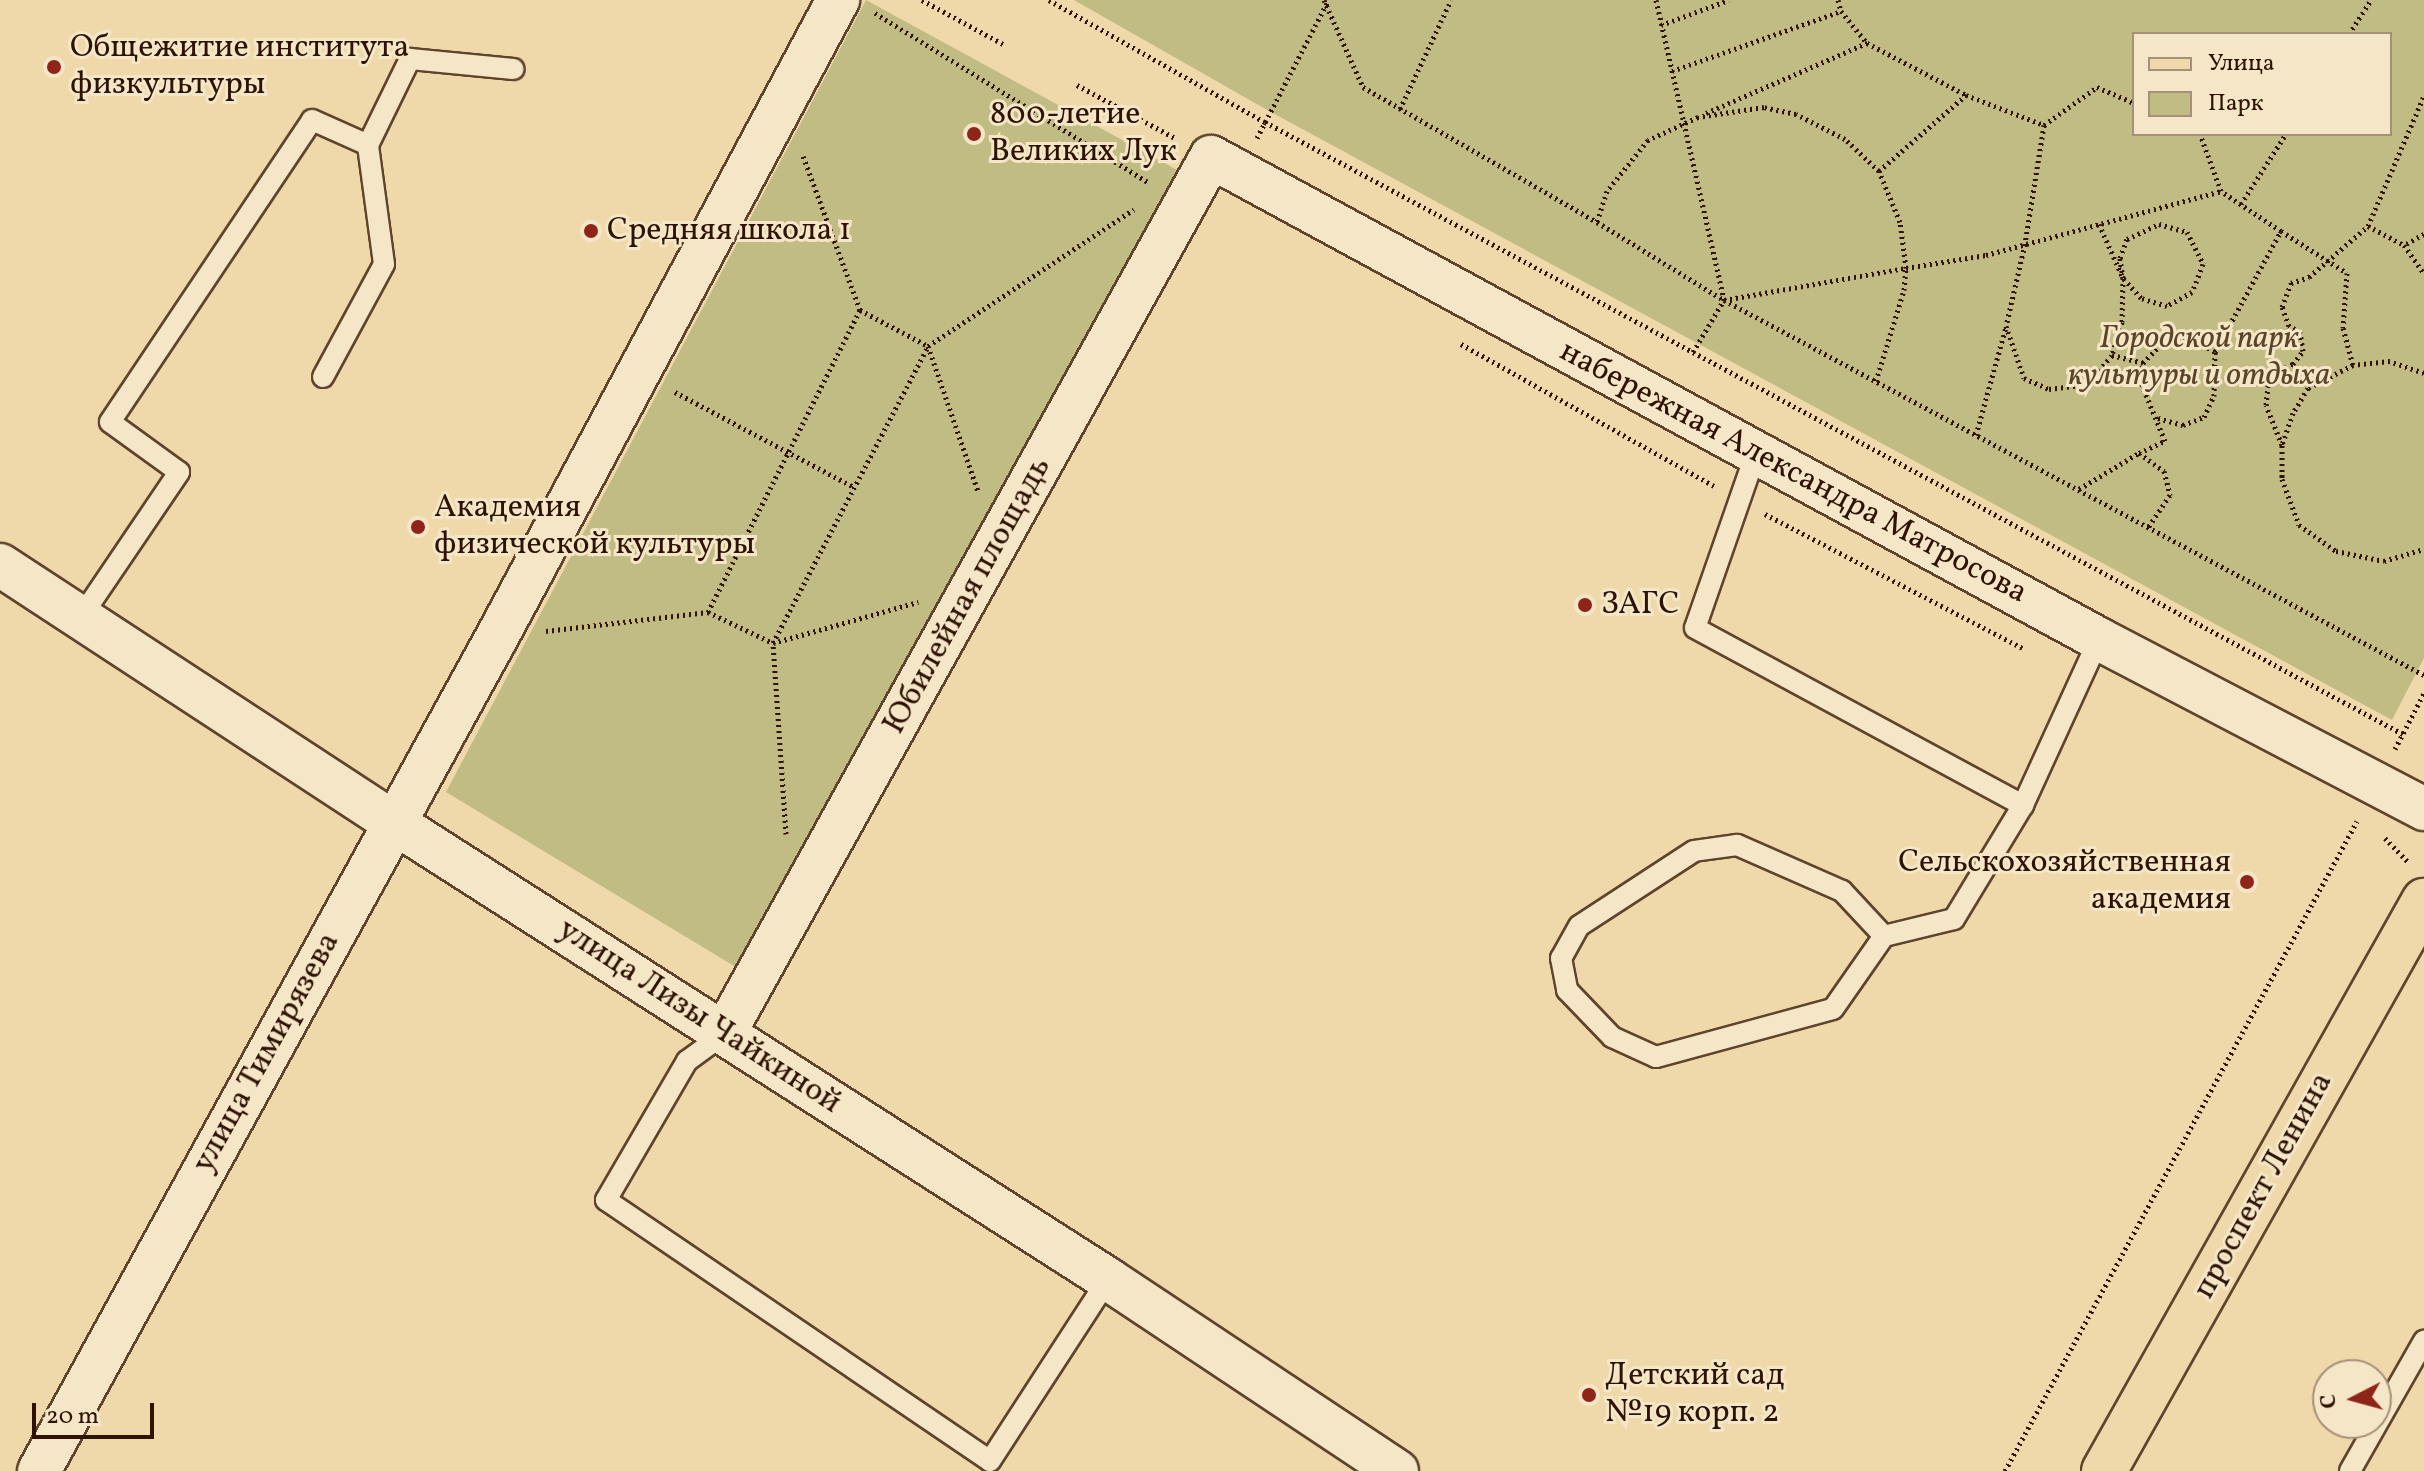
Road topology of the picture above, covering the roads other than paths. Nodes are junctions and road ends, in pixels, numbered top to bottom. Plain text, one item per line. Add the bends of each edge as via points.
1 (853, 4) edge
2 (514, 69) dead end
3 (368, 145) junction
4 (1201, 179) joint
5 (323, 377) dead end
6 (1756, 453) junction
7 (0, 565) edge
8 (81, 617) junction
9 (2099, 639) junction
10 (2023, 805) junction
11 (2424, 809) edge
12 (393, 822) junction
13 (2424, 901) edge
14 (1884, 936) junction
15 (724, 1034) junction
16 (1108, 1279) junction
17 (2424, 1341) edge
18 (39, 1471) edge
19 (1397, 1471) edge
20 (2104, 1471) edge
21 (2350, 1471) edge

1 - 12 street, улица Тимирязева via 784,102
2 - 3 lane via 410,59
3 - 5 lane via 384,264
3 - 8 lane via 312,120 110,422 179,472
4 - 6 street, набережная Александра Матросова
4 - 15 street, Юбилейная площадь
6 - 9 street, набережная Александра Матросова
6 - 10 lane via 1695,628
7 - 8 street, улица Лизы Чайкиной
8 - 12 street, улица Лизы Чайкиной
9 - 10 lane
9 - 11 street, набережная Александра Матросова
10 - 14 lane via 1954,919
12 - 15 street, улица Лизы Чайкиной
12 - 18 street, улица Тимирязева
13 - 20 main road, проспект Ленина
14 - 14 lane via 1833,1009 1656,1057 1612,1037 1576,1000 1567,990 1561,958 1579,926 1694,851 1737,845 1842,891
15 - 16 street, улица Лизы Чайкиной
15 - 16 lane via 687,1061 606,1200 990,1461
16 - 19 street, улица Лизы Чайкиной
17 - 21 lane

